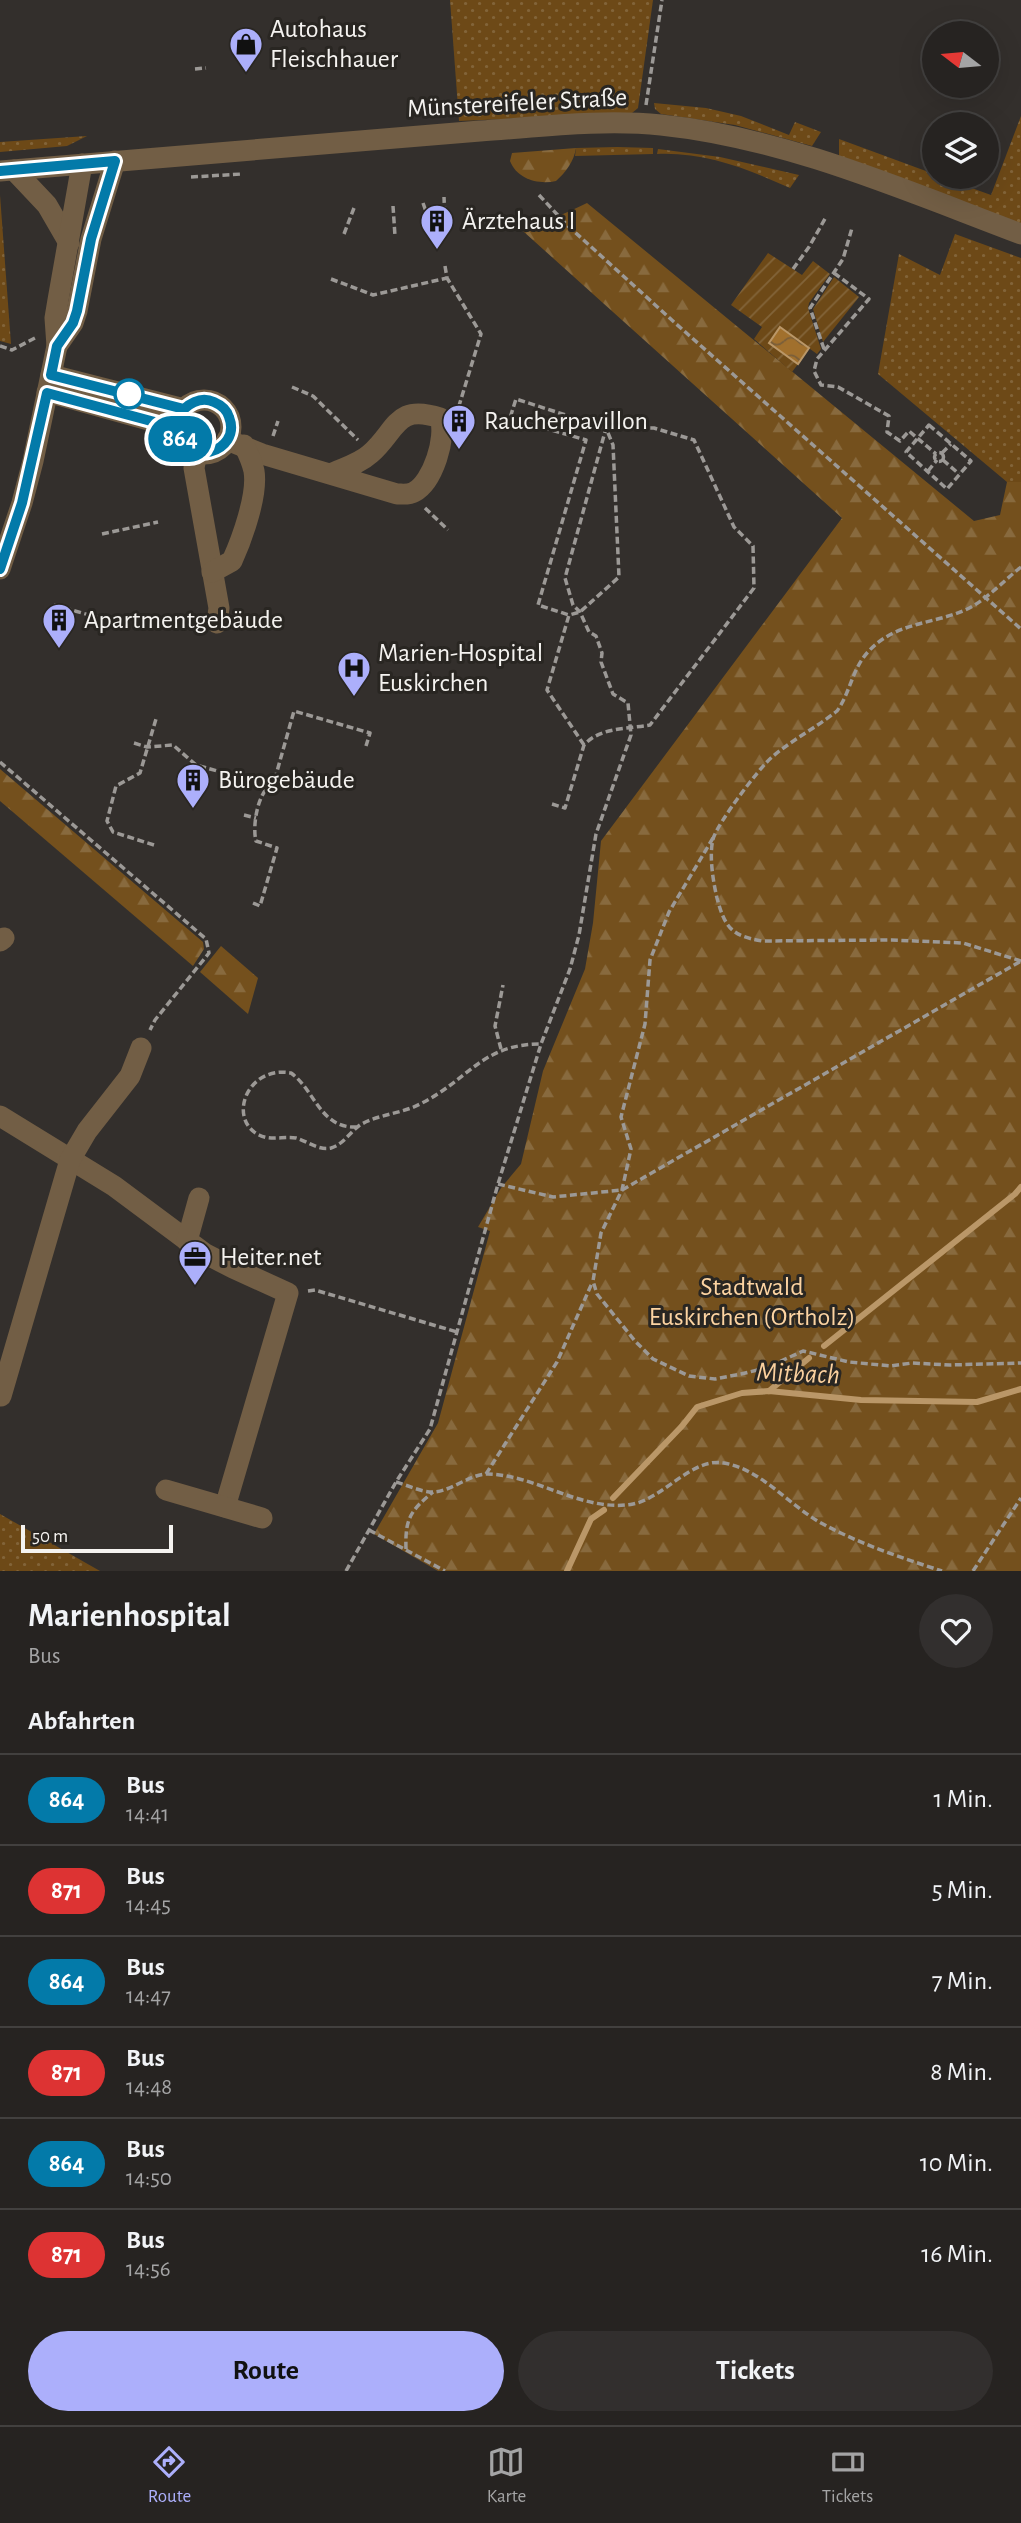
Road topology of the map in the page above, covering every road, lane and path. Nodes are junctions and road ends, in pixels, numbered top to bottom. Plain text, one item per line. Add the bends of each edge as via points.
1 (662, 0) edge
2 (206, 68) dead end
3 (195, 69) dead end
4 (648, 93) dead end
5 (115, 161) junction
6 (82, 164) junction
7 (7, 170) edge
8 (539, 195) dead end
9 (444, 197) dead end
10 (423, 203) dead end
11 (393, 206) dead end
12 (354, 208) dead end
13 (826, 217) dead end
14 (852, 228) dead end
15 (344, 234) dead end
16 (1021, 234) edge
17 (396, 236) dead end
18 (69, 243) junction
19 (445, 267) dead end
20 (793, 270) dead end
21 (834, 273) junction
22 (447, 278) junction
23 (331, 279) dead end
24 (35, 338) dead end
25 (0, 346) edge
26 (57, 346) junction
27 (824, 349) junction
28 (49, 384) junction
29 (181, 419) junction
30 (456, 419) dead end
31 (606, 428) junction
32 (918, 439) junction
33 (235, 443) junction
34 (951, 444) junction
35 (197, 452) junction
36 (942, 453) junction
37 (936, 454) junction
38 (937, 460) junction
39 (943, 460) junction
40 (928, 471) junction
41 (330, 474) junction
42 (960, 475) junction
43 (158, 523) dead end
44 (102, 534) dead end
45 (1021, 567) edge
46 (0, 569) edge
47 (212, 572) junction
48 (986, 598) junction
49 (54, 606) dead end
50 (580, 612) junction
51 (569, 615) junction
52 (103, 619) dead end
53 (217, 623) dead end
54 (1021, 629) edge
55 (156, 719) dead end
56 (631, 728) junction
57 (134, 743) dead end
58 (584, 745) junction
59 (366, 746) dead end
60 (147, 747) junction
61 (0, 762) edge
62 (267, 785) junction
63 (552, 804) dead end
64 (244, 815) dead end
65 (256, 818) junction
66 (713, 838) junction
67 (154, 845) dead end
68 (253, 903) dead end
69 (1021, 961) edge
70 (503, 985) dead end
71 (541, 1044) junction
72 (141, 1048) joint
73 (501, 1049) junction
74 (0, 1116) edge
75 (358, 1127) junction
76 (71, 1160) junction
77 (498, 1184) junction
78 (622, 1190) junction
79 (199, 1198) dead end
80 (187, 1241) junction
81 (593, 1281) junction
82 (288, 1293) junction
83 (457, 1332) junction
84 (1021, 1363) edge
85 (1, 1396) edge
86 (485, 1474) junction
87 (396, 1482) junction
88 (166, 1490) dead end
89 (433, 1492) junction
90 (1021, 1498) edge
91 (225, 1507) junction
92 (262, 1518) dead end
93 (369, 1530) junction
94 (406, 1549) junction
95 (345, 1571) edge
96 (445, 1571) edge
97 (942, 1571) edge
98 (973, 1571) edge

1 - 4 path
2 - 3 path
5 - 6 street, Münstereifeler Straße
5 - 16 street, Münstereifeler Straße via 553,126 659,125 779,147
5 - 26 street via 91,239 77,311
6 - 7 street, Münstereifeler Straße
6 - 18 street
7 - 18 street via 47,205
8 - 48 path via 674,322
9 - 10 path via 442,234
11 - 17 path
12 - 15 path
13 - 20 path
14 - 21 path
18 - 26 street via 55,318
19 - 22 path
21 - 27 path via 810,308
21 - 27 path via 869,299
22 - 23 path via 373,295
22 - 30 path via 481,334
24 - 25 path via 12,350
26 - 28 street
27 - 32 path via 814,371 821,385 838,387 888,416 887,432 897,440 909,431
28 - 29 street
28 - 46 street via 25,493
29 - 33 street via 192,402 219,404 227,412
29 - 35 street via 183,443
31 - 50 path via 565,578 573,605
31 - 50 path via 613,445 619,577
31 - 51 path via 516,399 510,418 586,440 538,605
31 - 56 path via 654,428 694,440 734,527 753,546 754,589 650,725
32 - 34 path via 929,425
32 - 37 path
32 - 40 path via 906,452
33 - 35 street via 214,452
33 - 41 street
33 - 47 street via 254,472 250,505 232,561
34 - 36 path
34 - 42 path via 971,461
35 - 47 street via 196,485
36 - 37 path
36 - 39 path
37 - 38 path
38 - 39 path
38 - 40 path
39 - 42 path
40 - 42 path via 947,489
41 - 41 street via 411,494 421,487 435,462 443,427 440,418 404,416 371,453
43 - 44 path
45 - 48 path
47 - 53 street
48 - 54 path
48 - 66 path via 947,617 906,627 874,646 858,665 838,710 759,769
49 - 52 path
50 - 51 path
50 - 56 path via 589,632 596,636 612,694 628,703
51 - 58 path via 547,690
55 - 60 path
56 - 58 path via 601,732
56 - 71 path via 596,834 570,969
57 - 60 path
58 - 63 path via 565,808
59 - 62 path via 370,733 293,711 274,782
60 - 62 path via 173,745 196,765
60 - 67 path via 140,773 116,786 107,821 113,832
61 - 72 path via 206,939 209,953 155,1020
62 - 65 path
64 - 65 path
65 - 68 path via 256,841 277,848 260,906
66 - 69 path via 713,869 722,914 727,926 744,938 964,943
66 - 78 path via 669,912 650,960 645,1024 621,1117 631,1149
69 - 78 path
70 - 73 path via 495,1026
71 - 73 path
71 - 77 path
72 - 76 street via 130,1076 87,1131
73 - 75 path via 418,1105
74 - 76 street
75 - 75 path via 339,1144 323,1149 297,1139 263,1137 246,1123 247,1093 268,1073 291,1073 329,1117 346,1128
76 - 80 street
76 - 85 street
77 - 78 path via 552,1197
77 - 83 path
78 - 81 path via 601,1233
79 - 80 street
80 - 82 street via 220,1262
81 - 84 path via 597,1294 645,1352 689,1376 715,1379 741,1374 803,1351 891,1366
81 - 86 path via 557,1362
82 - 83 path via 315,1290
82 - 91 street
83 - 87 path via 430,1429
86 - 89 path
86 - 97 path via 600,1504 621,1505 636,1504 704,1465 724,1463 755,1476 823,1524
87 - 89 path
87 - 93 path
88 - 91 street
89 - 94 path via 415,1507 405,1527
90 - 98 path
91 - 92 street
93 - 94 path
93 - 95 path
94 - 96 path

